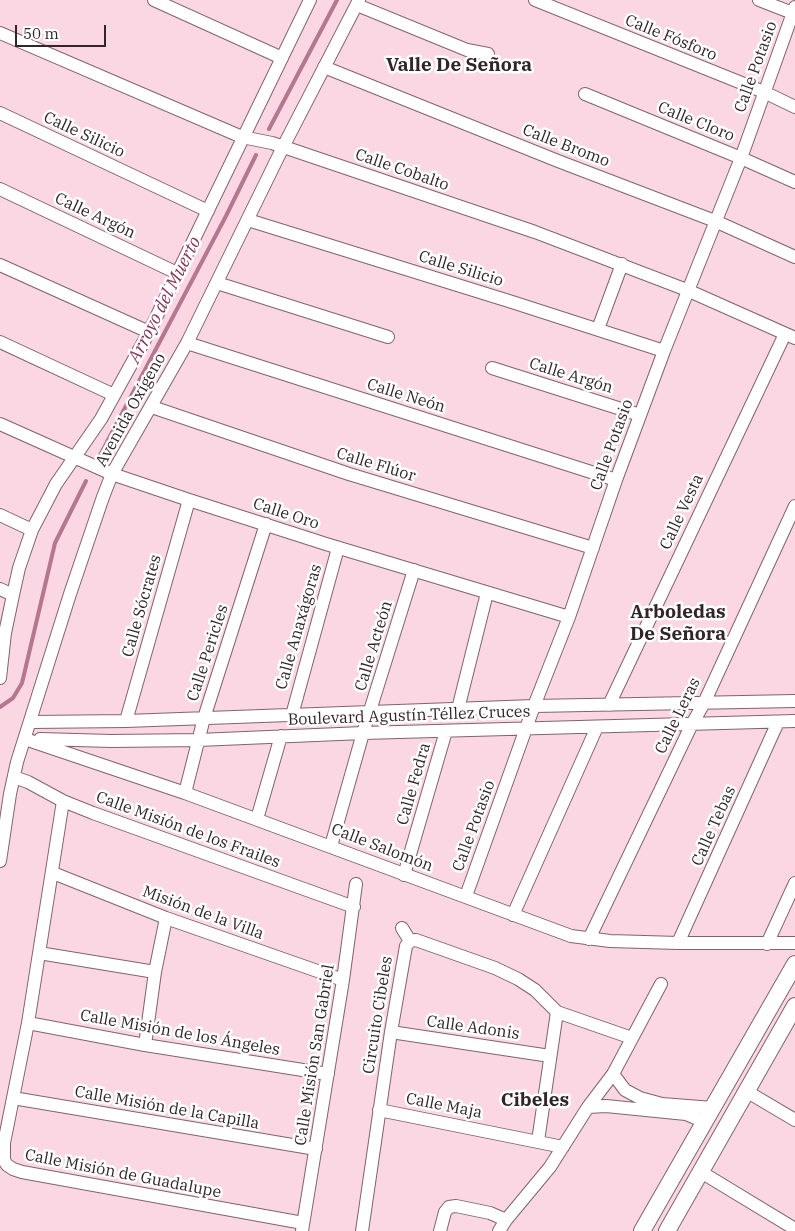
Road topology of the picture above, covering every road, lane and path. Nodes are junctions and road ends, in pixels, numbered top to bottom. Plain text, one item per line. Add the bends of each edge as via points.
1 (154, 0) edge
2 (310, 0) edge
3 (535, 0) edge
4 (758, 0) edge
5 (358, 2) edge
6 (794, 12) edge
7 (0, 33) edge
8 (488, 54) dead end
9 (282, 58) junction
10 (324, 67) junction
11 (764, 92) junction
12 (585, 94) dead end
13 (795, 107) edge
14 (0, 113) edge
15 (242, 137) junction
16 (283, 147) junction
17 (741, 158) junction
18 (795, 182) edge
19 (0, 189) edge
20 (208, 211) junction
21 (248, 220) junction
22 (715, 221) junction
23 (795, 257) edge
24 (622, 264) junction
25 (0, 265) edge
26 (177, 273) junction
27 (217, 283) junction
28 (687, 290) junction
29 (598, 329) junction
30 (149, 332) junction
31 (790, 336) edge
32 (388, 337) dead end
33 (0, 342) edge
34 (187, 343) junction
35 (664, 351) junction
36 (492, 368) dead end
37 (114, 395) junction
38 (152, 406) junction
39 (640, 414) junction
40 (0, 424) edge
41 (74, 457) junction
42 (112, 474) junction
43 (616, 480) junction
44 (189, 500) junction
45 (795, 506) edge
46 (0, 515) edge
47 (266, 524) junction
48 (32, 530) junction
49 (338, 548) junction
50 (593, 548) junction
51 (414, 570) junction
52 (0, 589) edge
53 (487, 593) junction
54 (13, 595) junction
55 (569, 617) junction
56 (1, 664) edge
57 (0, 678) edge
58 (795, 701) edge
59 (704, 702) junction
60 (609, 704) junction
61 (534, 706) junction
62 (458, 709) junction
63 (370, 712) junction
64 (292, 714) junction
65 (204, 718) junction
66 (126, 721) junction
67 (795, 721) edge
68 (31, 722) junction
69 (778, 722) junction
70 (692, 724) junction
71 (597, 727) junction
72 (526, 729) junction
73 (446, 731) junction
74 (363, 733) junction
75 (281, 736) junction
76 (25, 739) junction
77 (198, 740) junction
78 (14, 777) junction
79 (185, 793) junction
80 (63, 801) junction
81 (257, 819) junction
82 (331, 846) junction
83 (0, 861) edge
84 (53, 873) junction
85 (404, 875) junction
86 (356, 884) dead end
87 (795, 884) edge
88 (466, 896) junction
89 (354, 907) junction
90 (513, 914) junction
91 (166, 918) junction
92 (402, 928) dead end
93 (589, 940) junction
94 (410, 941) junction
95 (678, 943) junction
96 (795, 943) edge
97 (767, 944) junction
98 (39, 953) junction
99 (795, 964) edge
100 (155, 972) junction
101 (343, 980) junction
102 (661, 984) dead end
103 (795, 1006) edge
104 (557, 1012) junction
105 (28, 1023) junction
106 (391, 1032) junction
107 (632, 1038) junction
108 (145, 1046) junction
109 (550, 1056) junction
110 (328, 1074) junction
111 (613, 1074) junction
112 (746, 1092) junction
113 (13, 1098) junction
114 (588, 1107) junction
115 (378, 1110) junction
116 (709, 1115) junction
117 (795, 1120) edge
118 (538, 1141) junction
119 (563, 1147) junction
120 (316, 1150) junction
121 (701, 1172) junction
122 (503, 1226) edge
123 (302, 1227) edge
124 (795, 1229) edge
125 (362, 1231) edge
126 (440, 1231) edge
127 (642, 1231) edge
128 (667, 1231) edge

1 - 9 street
2 - 9 street, Avenida Oxígeno
3 - 11 street, Calle Fósforo
4 - 6 street
5 - 8 street via 468,50
5 - 10 street, Avenida Oxígeno
6 - 11 street, Calle Potasio
7 - 15 street, Calle Cobalto
9 - 15 street, Avenida Oxígeno
10 - 16 street, Avenida Oxígeno
10 - 22 street, Calle Bromo
11 - 13 street, Calle Fósforo
11 - 17 street, Calle Potasio
12 - 17 street, Calle Cloro
14 - 20 street, Calle Silicio
15 - 16 street, Calle Cobalto
15 - 20 street, Avenida Oxígeno
16 - 21 street, Avenida Oxígeno
16 - 24 street, Calle Cobalto
17 - 18 street, Calle Cloro
17 - 22 street, Calle Potasio
19 - 26 street, Calle Argón
20 - 26 street, Avenida Oxígeno
21 - 27 street, Avenida Oxígeno
21 - 29 street, Calle Silicio
22 - 23 street, Calle Bromo
22 - 28 street, Calle Potasio
24 - 28 street, Calle Cobalto
24 - 29 street
25 - 30 street
26 - 30 street, Avenida Oxígeno
27 - 32 street
27 - 34 street, Avenida Oxígeno
28 - 31 street, Calle Cobalto
28 - 35 street, Calle Potasio
29 - 35 street, Calle Silicio
30 - 37 street, Avenida Oxígeno
31 - 60 street, Calle Vesta
33 - 37 street
34 - 38 street, Avenida Oxígeno
34 - 43 street, Calle Neón
35 - 39 street, Calle Potasio
36 - 39 street, Calle Argón
37 - 41 street, Avenida Oxígeno
38 - 42 street, Avenida Oxígeno
38 - 50 street, Calle Flúor via 349,474
39 - 43 street, Calle Potasio
40 - 41 street, Calle Oro
41 - 42 street, Calle Oro
41 - 48 street, Avenida Oxígeno
42 - 44 street, Calle Oro
42 - 68 street, Avenida Oxígeno via 73,585
43 - 50 street, Calle Potasio
44 - 47 street, Calle Oro
44 - 66 street, Calle Sócrates
45 - 59 street, Calle Leras
46 - 48 street
47 - 49 street, Calle Oro
47 - 65 street, Calle Pericles
48 - 54 street, Avenida Oxígeno
49 - 51 street, Calle Oro
49 - 64 street, Calle Anaxágoras
50 - 55 street, Calle Potasio
51 - 53 street, Calle Oro
51 - 63 street, Calle Acteón
52 - 54 street
53 - 55 street, Calle Oro
53 - 62 street
54 - 56 street, Avenida Oxígeno
55 - 61 street, Calle Potasio
56 - 57 street, Avenida Oxígeno
58 - 59 street, Boulevard Agustín Téllez Cruces
59 - 60 street, Boulevard Agustín Téllez Cruces
59 - 70 street, Calle Leras
60 - 61 street, Boulevard Agustín Téllez Cruces
61 - 62 street, Boulevard Agustín Téllez Cruces
61 - 72 street, Calle Potasio
62 - 63 street, Boulevard Agustín Téllez Cruces
63 - 64 street, Boulevard Agustín Téllez Cruces
63 - 74 street, Calle Acteón
64 - 65 street, Boulevard Agustín Téllez Cruces
65 - 66 street, Boulevard Agustín Téllez Cruces
65 - 77 street, Calle Pericles
66 - 68 street, Boulevard Agustín Téllez Cruces
67 - 69 street, Boulevard Agustín Téllez Cruces
68 - 76 street, Avenida Oxígeno
69 - 70 street, Boulevard Agustín Téllez Cruces
69 - 95 street, Calle Tebas
70 - 71 street, Boulevard Agustín Téllez Cruces
70 - 93 street, Calle Leras
71 - 72 street, Boulevard Agustín Téllez Cruces
71 - 90 street
72 - 73 street, Boulevard Agustín Téllez Cruces
72 - 88 street, Calle Potasio
73 - 74 street, Boulevard Agustín Téllez Cruces
73 - 85 street, Calle Fedra
74 - 75 street, Boulevard Agustín Téllez Cruces
74 - 82 street, Calle Acteón
75 - 77 street, Boulevard Agustín Téllez Cruces
75 - 81 street
76 - 77 street, Boulevard Agustín Téllez Cruces via 111,742
76 - 78 street, Avenida Oxígeno
76 - 79 street, Calle Salomón
77 - 79 street, Calle Pericles
78 - 80 street, Calle Misión de los Frailes
78 - 83 street, Avenida Oxígeno
79 - 81 street, Calle Salomón
80 - 84 street, Calle Misión de Guadalupe
80 - 89 street, Calle Misión de los Frailes
81 - 82 street, Calle Salomón
82 - 85 street, Calle Salomón
84 - 91 street, Misión de la Villa
84 - 98 street, Calle Misión de Guadalupe
85 - 88 street, Calle Salomón
86 - 89 street, Calle Misión San Gabriel
87 - 97 street
88 - 90 street, Calle Salomón
89 - 101 street, Calle Misión San Gabriel
90 - 93 street, Calle Salomón
91 - 100 street
91 - 101 street, Misión de la Villa
92 - 94 street
93 - 95 street, Calle Salomón
94 - 104 street, Circuito Cibeles via 416,940 518,979 535,990
94 - 106 street, Circuito Cibeles via 406,946
95 - 97 street, Calle Salomón
96 - 97 street, Calle Salomón
98 - 100 street
98 - 105 street, Calle Misión de Guadalupe
99 - 116 street
100 - 108 street
101 - 110 street, Calle Misión San Gabriel
102 - 107 street
103 - 112 street
104 - 107 street, Circuito Cibeles
104 - 109 street
105 - 108 street, Calle Misión de los Ángeles
105 - 113 street, Calle Misión de Guadalupe
106 - 109 street, Calle Adonis
106 - 115 street, Circuito Cibeles
107 - 111 street
108 - 110 street, Calle Misión de los Ángeles
109 - 118 street
110 - 120 street, Calle Misión San Gabriel
111 - 114 street
111 - 116 street via 620,1086 640,1098
112 - 117 street
112 - 121 street
113 - 120 street, Calle Misión de la Capilla
113 - 123 street, Calle Misión de Guadalupe via 3,1153 7,1165 13,1169
114 - 116 street
114 - 119 street
115 - 118 street, Calle Maja
115 - 125 street, Circuito Cibeles
116 - 127 street
118 - 119 street, Calle Maja
119 - 122 street
120 - 123 street, Calle Misión San Gabriel
121 - 124 street
121 - 128 street
122 - 126 street via 490,1213 456,1206 445,1212

